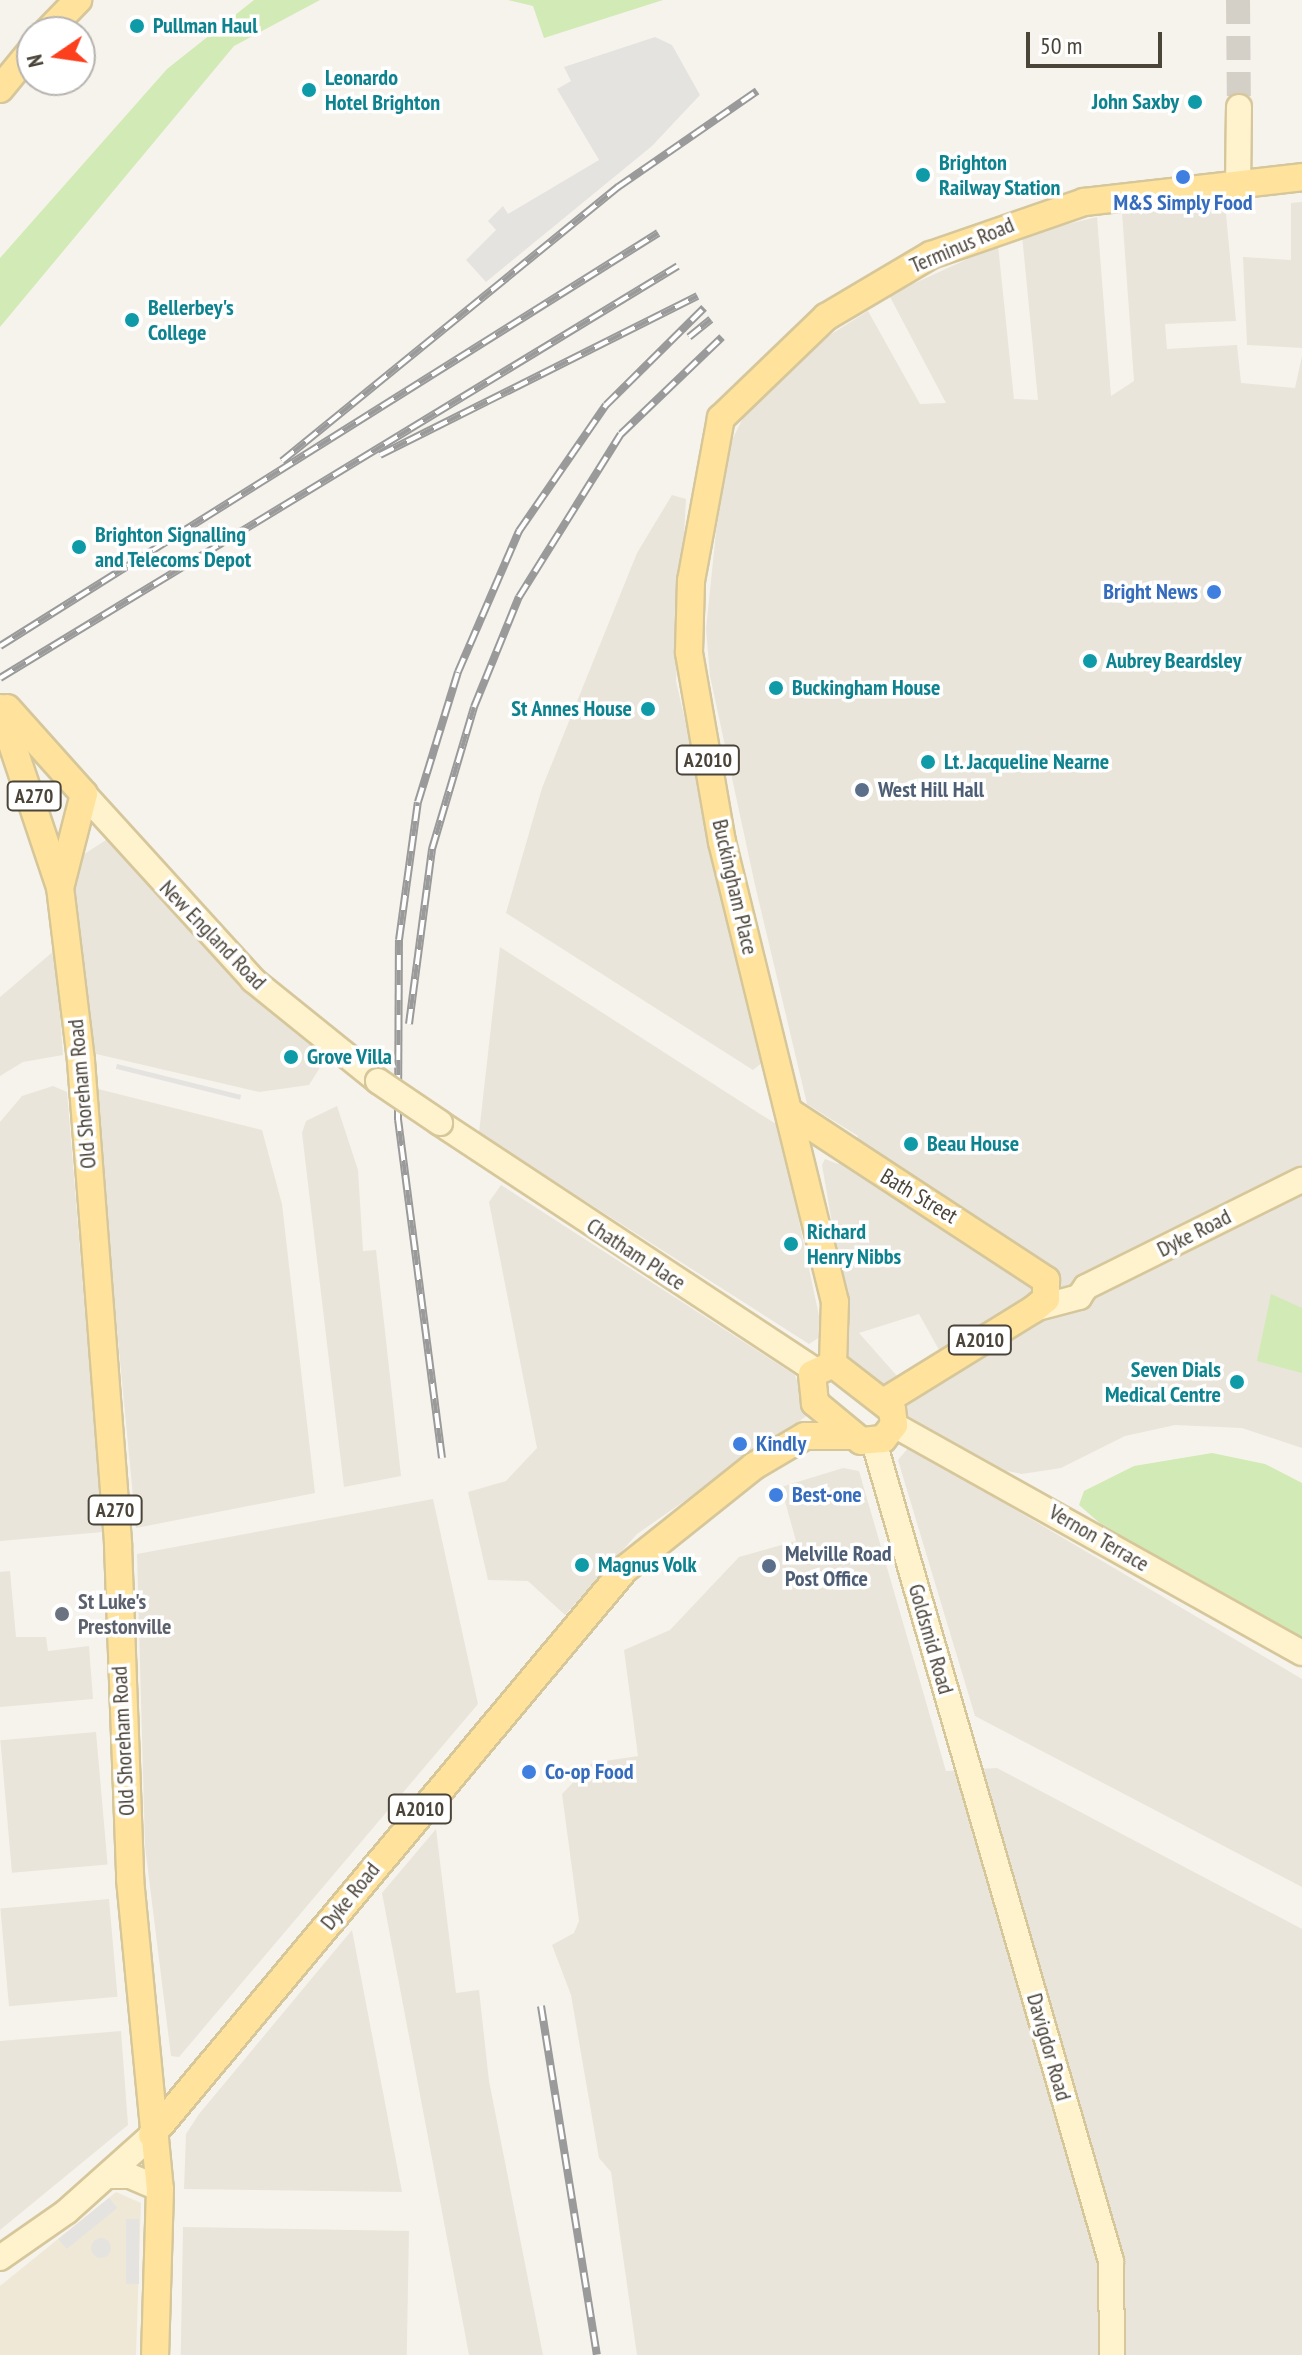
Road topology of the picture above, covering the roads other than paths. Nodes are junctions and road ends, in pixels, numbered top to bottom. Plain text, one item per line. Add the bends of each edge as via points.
1 (78, 0) edge
2 (62, 16) edge
3 (16, 70) edge
4 (0, 89) edge
5 (1239, 107) tunnel mouth
6 (1302, 177) edge
7 (1238, 188) junction
8 (731, 404) joint
9 (0, 699) edge
10 (0, 708) edge
11 (84, 794) junction
12 (60, 887) junction
13 (791, 1113) junction
14 (449, 1130) joint
15 (831, 1142) junction
16 (803, 1160) junction
17 (1302, 1180) edge
18 (1046, 1280) junction
19 (1086, 1287) junction
20 (1034, 1309) junction
21 (824, 1367) junction
22 (815, 1403) junction
23 (889, 1413) junction
24 (805, 1436) junction
25 (863, 1439) junction
26 (1302, 1653) edge
27 (961, 1743) joint
28 (152, 2135) junction
29 (110, 2176) junction
30 (160, 2189) junction
31 (0, 2258) edge
32 (155, 2355) edge
33 (1112, 2355) edge

1 - 2 main road
3 - 4 main road
5 - 7 main road
6 - 7 main road, A2010
7 - 8 main road, Terminus Road / A2010 via 1084,202 931,255 826,317
8 - 13 main road, Buckingham Place / A2010 via 707,472 689,652 722,842
9 - 11 main road, New England Road
10 - 12 main road, Old Shoreham Road / A270
11 - 12 main road, Old Shoreham Road / A270
11 - 14 main road, New England Road, bridge via 253,980 378,1081
12 - 28 main road, Old Shoreham Road / A270 via 118,1545 120,1712
13 - 15 main road, Bath Street
13 - 16 main road, Buckingham Place / A2010 via 796,1155
14 - 21 main road, Chatham Place
15 - 16 main road via 814,1145
15 - 18 main road, Bath Street
16 - 21 main road, Buckingham Place / A2010 via 839,1330
17 - 19 main road, Dyke Road
18 - 19 main road
18 - 20 main road, A2010 via 1046,1299
19 - 20 main road, Dyke Road via 1052,1310
20 - 23 main road, Dyke Road / A2010
21 - 22 main road via 808,1389
21 - 23 main road
22 - 24 main road
22 - 25 main road
23 - 25 main road, Dyke Road
23 - 26 main road, Vernon Terrace
24 - 25 main road
24 - 28 main road, Dyke Road / A2010 via 754,1466 608,1586
25 - 27 main road, Goldsmid Road
27 - 33 main road, Davigdor Road via 1111,2261
28 - 29 main road, Dyke Road
28 - 30 main road, Old Shoreham Road / A270
29 - 30 main road via 130,2176
29 - 31 main road, Dyke Road
30 - 32 main road, Old Shoreham Road / A270

